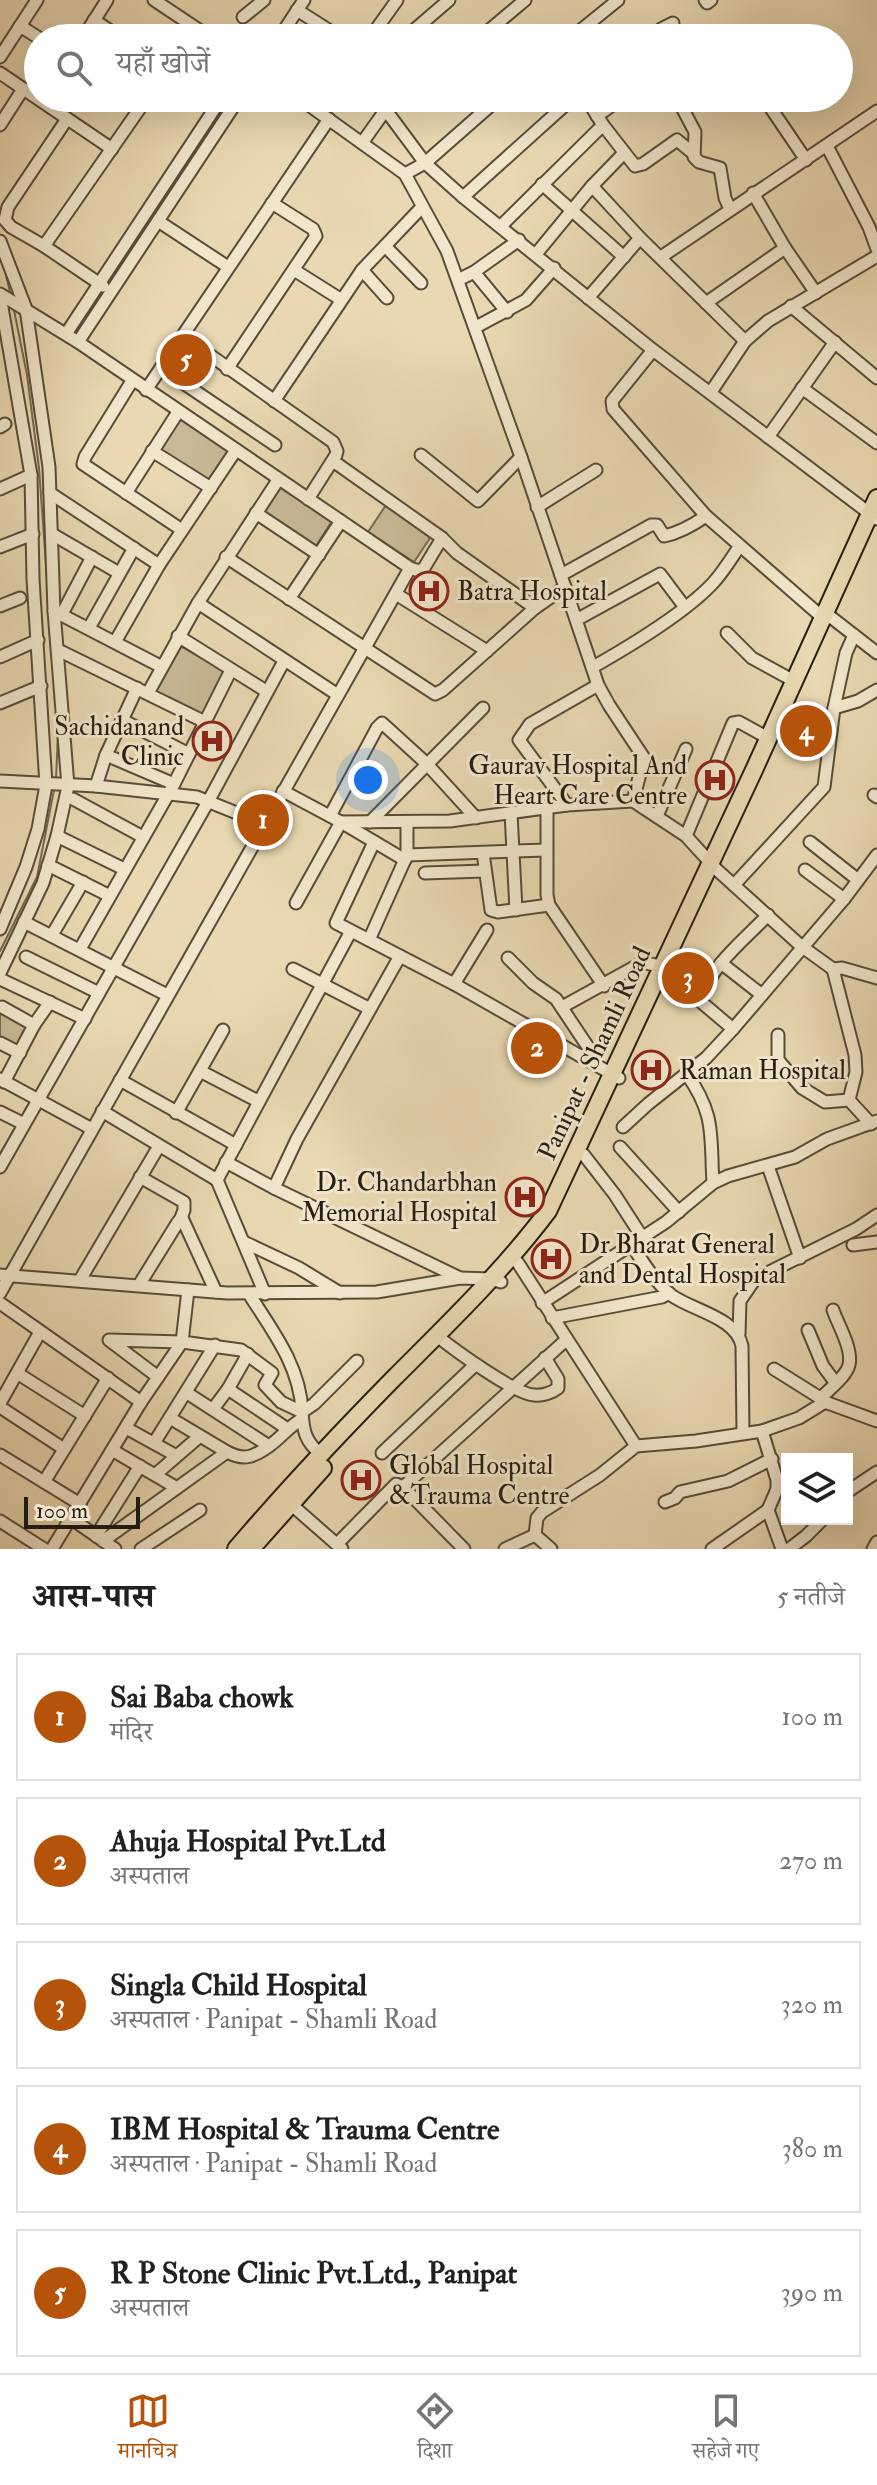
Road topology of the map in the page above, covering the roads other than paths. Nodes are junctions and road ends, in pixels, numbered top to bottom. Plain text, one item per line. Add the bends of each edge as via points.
1 (37, 0) edge
2 (107, 0) edge
3 (154, 0) edge
4 (264, 0) edge
5 (397, 0) edge
6 (449, 0) edge
7 (525, 0) edge
8 (618, 0) edge
9 (705, 0) edge
10 (711, 0) edge
11 (300, 5) edge
12 (243, 17) dead end
13 (94, 20) junction
14 (92, 24) edge
15 (100, 24) edge
16 (190, 24) edge
17 (288, 24) edge
18 (324, 24) edge
19 (380, 24) edge
20 (421, 24) edge
21 (497, 24) edge
22 (588, 24) edge
23 (20, 26) junction
24 (24, 29) edge
25 (0, 57) edge
26 (0, 73) edge
27 (23, 89) joint
28 (877, 111) edge
29 (57, 112) edge
30 (133, 112) edge
31 (208, 112) edge
32 (230, 112) edge
33 (319, 112) edge
34 (383, 112) edge
35 (387, 112) edge
36 (483, 112) edge
37 (557, 112) edge
38 (595, 112) edge
39 (609, 112) edge
40 (684, 112) edge
41 (773, 112) edge
42 (67, 119) junction
43 (329, 119) junction
44 (600, 121) junction
45 (0, 125) edge
46 (362, 143) junction
47 (827, 146) junction
48 (112, 149) junction
49 (624, 153) junction
50 (694, 154) junction
51 (806, 160) junction
52 (425, 163) junction
53 (405, 174) junction
54 (542, 184) junction
55 (592, 186) junction
56 (753, 193) junction
57 (463, 197) junction
58 (272, 203) junction
59 (422, 207) junction
60 (573, 209) junction
61 (730, 209) junction
62 (158, 221) junction
63 (873, 225) edge
64 (501, 226) junction
65 (640, 238) junction
66 (519, 240) junction
67 (0, 241) edge
68 (44, 246) junction
69 (385, 246) junction
70 (785, 248) junction
71 (877, 249) edge
72 (536, 254) junction
73 (877, 256) edge
74 (624, 257) junction
75 (661, 257) junction
76 (228, 267) junction
77 (554, 268) junction
78 (294, 270) junction
79 (362, 270) junction
80 (474, 272) junction
81 (458, 280) junction
82 (421, 283) dead end
83 (99, 284) junction
84 (111, 292) junction
85 (816, 293) junction
86 (2, 296) edge
87 (387, 298) dead end
88 (588, 298) junction
89 (340, 299) junction
90 (706, 303) junction
91 (791, 306) junction
92 (24, 307) junction
93 (507, 312) junction
94 (476, 327) junction
95 (66, 334) junction
96 (183, 336) junction
97 (745, 341) junction
98 (78, 342) junction
99 (835, 342) junction
100 (653, 350) junction
101 (161, 368) junction
102 (227, 369) junction
103 (877, 378) edge
104 (132, 381) junction
105 (802, 388) junction
106 (146, 390) junction
107 (711, 392) junction
108 (274, 401) junction
109 (178, 412) junction
110 (768, 437) junction
111 (877, 443) edge
112 (275, 445) dead end
113 (236, 450) junction
114 (152, 451) junction
115 (421, 455) dead end
116 (521, 457) junction
117 (333, 461) junction
118 (596, 470) dead end
119 (31, 475) junction
120 (278, 480) junction
121 (211, 488) junction
122 (0, 489) edge
123 (50, 493) junction
124 (126, 493) junction
125 (308, 499) junction
126 (537, 507) junction
127 (256, 513) junction
128 (875, 513) edge
129 (706, 516) junction
130 (341, 521) junction
131 (182, 530) junction
132 (33, 534) junction
133 (52, 534) junction
134 (442, 538) junction
135 (0, 547) edge
136 (739, 547) junction
137 (134, 548) junction
138 (319, 555) junction
139 (92, 557) junction
140 (226, 557) junction
141 (159, 565) junction
142 (410, 568) junction
143 (119, 573) junction
144 (561, 575) junction
145 (565, 587) junction
146 (396, 594) junction
147 (20, 598) dead end
148 (289, 599) junction
149 (198, 603) junction
150 (0, 606) edge
151 (684, 606) junction
152 (535, 608) junction
153 (58, 612) junction
154 (827, 618) junction
155 (578, 619) junction
156 (89, 628) junction
157 (727, 633) dead end
158 (854, 635) junction
159 (178, 636) junction
160 (38, 640) junction
161 (115, 642) junction
162 (58, 650) junction
163 (365, 650) junction
164 (487, 651) junction
165 (877, 653) edge
166 (0, 657) edge
167 (284, 661) junction
168 (162, 667) junction
169 (593, 667) junction
170 (231, 670) junction
171 (794, 681) junction
172 (598, 685) junction
173 (41, 686) junction
174 (877, 690) edge
175 (142, 691) junction
176 (266, 691) junction
177 (338, 695) junction
178 (0, 703) edge
179 (483, 708) dead end
180 (834, 708) junction
181 (122, 720) junction
182 (205, 722) junction
183 (768, 738) junction
184 (686, 749) dead end
185 (189, 754) junction
186 (106, 755) junction
187 (426, 763) junction
188 (0, 781) edge
189 (174, 784) junction
190 (48, 785) junction
191 (70, 786) junction
192 (96, 786) junction
193 (283, 791) junction
194 (167, 795) junction
195 (73, 799) junction
196 (209, 800) junction
197 (633, 801) junction
198 (567, 805) junction
199 (547, 808) junction
200 (511, 813) junction
201 (657, 816) junction
202 (476, 818) junction
203 (336, 819) junction
204 (370, 822) junction
205 (407, 822) junction
206 (264, 824) junction
207 (58, 836) junction
208 (686, 836) junction
209 (143, 837) junction
210 (374, 842) junction
211 (810, 842) dead end
212 (512, 849) junction
213 (546, 850) junction
214 (483, 853) junction
215 (877, 855) edge
216 (406, 857) junction
217 (48, 865) junction
218 (713, 866) junction
219 (124, 869) junction
220 (805, 870) dead end
221 (484, 871) junction
222 (425, 873) dead end
223 (858, 880) junction
224 (83, 882) junction
225 (734, 885) junction
226 (110, 896) junction
227 (844, 899) junction
228 (296, 903) dead end
229 (549, 905) junction
230 (516, 910) junction
231 (768, 915) junction
232 (24, 922) junction
233 (0, 929) edge
234 (487, 930) dead end
235 (351, 931) junction
236 (52, 935) junction
237 (369, 940) junction
238 (801, 946) junction
239 (80, 949) junction
240 (400, 956) junction
241 (26, 957) dead end
242 (508, 958) dead end
243 (721, 963) junction
244 (661, 966) junction
245 (113, 969) junction
246 (293, 969) dead end
247 (833, 969) junction
248 (0, 976) edge
249 (877, 978) edge
250 (454, 984) junction
251 (322, 985) junction
252 (604, 986) junction
253 (99, 993) junction
254 (167, 995) junction
255 (762, 995) junction
256 (50, 1002) junction
257 (2, 1007) edge
258 (562, 1007) junction
259 (370, 1009) junction
260 (85, 1019) junction
261 (34, 1025) junction
262 (733, 1029) junction
263 (223, 1030) dead end
264 (778, 1035) dead end
265 (0, 1043) edge
266 (20, 1053) junction
267 (594, 1064) junction
268 (200, 1071) junction
269 (686, 1073) junction
270 (615, 1076) junction
271 (2, 1080) edge
272 (120, 1080) junction
273 (849, 1100) junction
274 (258, 1101) junction
275 (37, 1102) junction
276 (102, 1111) junction
277 (0, 1112) edge
278 (176, 1113) junction
279 (875, 1122) edge
280 (24, 1124) junction
281 (623, 1127) dead end
282 (92, 1129) junction
283 (236, 1145) junction
284 (159, 1146) junction
285 (5, 1147) edge
286 (620, 1147) dead end
287 (580, 1153) junction
288 (226, 1162) junction
289 (768, 1166) junction
290 (0, 1167) edge
291 (140, 1177) junction
292 (217, 1180) junction
293 (713, 1183) junction
294 (274, 1188) junction
295 (679, 1212) junction
296 (877, 1215) edge
297 (181, 1218) junction
298 (642, 1237) junction
299 (244, 1242) junction
300 (877, 1242) edge
301 (631, 1244) junction
302 (853, 1245) dead end
303 (800, 1258) junction
304 (518, 1263) junction
305 (5, 1276) edge
306 (460, 1278) junction
307 (80, 1280) junction
308 (496, 1280) junction
309 (139, 1285) junction
310 (188, 1290) junction
311 (216, 1292) junction
312 (0, 1293) edge
313 (340, 1293) junction
314 (669, 1293) junction
315 (249, 1294) junction
316 (265, 1294) junction
317 (0, 1303) edge
318 (542, 1303) junction
319 (833, 1310) dead end
320 (552, 1318) junction
321 (808, 1330) dead end
322 (40, 1332) junction
323 (739, 1334) junction
324 (440, 1339) junction
325 (566, 1340) junction
326 (182, 1342) junction
327 (215, 1345) junction
328 (248, 1354) junction
329 (545, 1358) junction
330 (357, 1361) dead end
331 (475, 1365) junction
332 (774, 1369) dead end
333 (17, 1373) junction
334 (158, 1377) junction
335 (108, 1378) junction
336 (835, 1382) junction
337 (514, 1386) junction
338 (228, 1389) junction
339 (187, 1393) junction
340 (822, 1400) junction
341 (141, 1402) junction
342 (0, 1405) edge
343 (213, 1409) junction
344 (302, 1415) junction
345 (85, 1416) junction
346 (170, 1418) junction
347 (877, 1421) edge
348 (126, 1428) junction
349 (286, 1428) junction
350 (762, 1431) junction
351 (743, 1433) junction
352 (200, 1436) junction
353 (154, 1443) junction
354 (269, 1446) junction
355 (636, 1446) junction
356 (64, 1449) junction
357 (112, 1450) junction
358 (227, 1452) junction
359 (382, 1453) dead end
360 (321, 1454) junction
361 (0, 1455) edge
362 (175, 1455) junction
363 (772, 1459) junction
364 (140, 1466) junction
365 (877, 1472) edge
366 (156, 1474) junction
367 (44, 1482) junction
368 (403, 1487) junction
369 (177, 1488) junction
370 (853, 1488) edge
371 (286, 1500) junction
372 (665, 1502) dead end
373 (80, 1504) junction
374 (200, 1510) dead end
375 (768, 1510) junction
376 (72, 1519) junction
377 (0, 1521) edge
378 (817, 1525) edge
379 (535, 1535) junction
380 (100, 1538) junction
381 (877, 1542) edge
382 (255, 1547) edge
383 (340, 1547) edge
384 (44, 1549) edge
385 (52, 1549) edge
386 (115, 1549) edge
387 (141, 1549) edge
388 (236, 1549) edge
389 (464, 1549) edge
390 (505, 1549) edge
391 (551, 1549) edge
392 (712, 1549) edge
393 (782, 1549) edge
394 (789, 1549) edge
395 (873, 1549) edge

1 - 23 street
2 - 13 street
3 - 16 street
4 - 12 street
5 - 19 street
6 - 20 street
7 - 21 street
8 - 22 street
9 - 10 street
11 - 17 street
11 - 18 street
13 - 14 street
13 - 15 street
23 - 24 street
23 - 25 street
26 - 27 street
27 - 45 street
28 - 47 street
29 - 42 street
30 - 48 street
31 - 83 street
32 - 62 street
33 - 43 street
34 - 46 street
35 - 52 street
36 - 52 street
37 - 57 street
38 - 44 street
39 - 44 street
40 - 50 street via 695,132
41 - 51 street
42 - 48 street
42 - 68 street via 5,214 11,227
43 - 46 street
43 - 58 street
44 - 49 street
44 - 54 street
46 - 53 street
47 - 51 street
47 - 63 street
48 - 68 street
49 - 50 street via 640,165 677,140
49 - 55 street
50 - 61 street via 699,162 720,168
51 - 56 street
52 - 53 street
52 - 57 street
53 - 59 street
54 - 60 street
54 - 64 street
55 - 60 street
55 - 65 street
56 - 61 street
56 - 70 street
57 - 64 street
58 - 76 street
58 - 78 street via 316,232
59 - 69 street
59 - 81 street
60 - 72 street
60 - 74 street
61 - 75 street
62 - 76 street
62 - 84 street
63 - 71 street
64 - 66 street
65 - 74 street
65 - 75 street
66 - 72 street
66 - 80 street
67 - 92 street
68 - 83 street
69 - 79 street
69 - 82 street
70 - 85 street
70 - 90 street
72 - 77 street
73 - 85 street
74 - 88 street
75 - 90 street
76 - 96 street
77 - 88 street
77 - 93 street via 526,300
78 - 89 street
78 - 102 street
79 - 87 street
79 - 89 street
80 - 81 street
80 - 93 street
81 - 94 street
83 - 84 street
83 - 95 street
84 - 98 street
85 - 91 street
86 - 92 street
86 - 119 street
88 - 100 street
89 - 108 street
90 - 97 street
91 - 97 street
91 - 99 street
92 - 95 street
92 - 123 street
93 - 94 street
94 - 116 street
95 - 98 street
96 - 101 street
96 - 102 street
97 - 107 street
98 - 104 street
99 - 103 street
99 - 105 street
100 - 107 street
100 - 129 street via 612,407
101 - 106 street
101 - 112 street
102 - 108 street
104 - 106 street
104 - 124 street via 83,462
105 - 110 street
105 - 111 street
106 - 109 street
107 - 110 street
108 - 117 street via 333,442
109 - 113 street
109 - 114 street
110 - 128 street
113 - 120 street
113 - 121 street
114 - 121 street
114 - 124 street
115 - 116 street via 478,501
116 - 126 street
117 - 125 street
117 - 134 street
118 - 126 street
119 - 122 street
119 - 132 street
120 - 125 street
120 - 127 street
121 - 131 street
123 - 133 street
123 - 137 street
124 - 131 street
125 - 130 street
126 - 144 street
127 - 138 street
127 - 140 street
128 - 154 highway, Panipat - Shamli Road
129 - 136 street
129 - 144 street via 668,536 651,525
130 - 138 street
130 - 142 street
131 - 141 street
132 - 135 street
132 - 160 street
133 - 139 street
133 - 153 street
134 - 142 street via 424,568
134 - 152 street
136 - 151 street via 711,585
136 - 154 street
137 - 141 street
137 - 143 street
138 - 148 street
139 - 143 street
139 - 153 street
140 - 148 street
140 - 149 street
141 - 161 street
142 - 146 street
143 - 156 street
144 - 145 street
145 - 152 street
145 - 155 street
146 - 163 street
146 - 164 street
147 - 150 street
148 - 163 street
149 - 159 street
149 - 167 street
151 - 155 street via 660,574
151 - 169 street
152 - 164 street
153 - 156 street
153 - 162 street
154 - 158 street
154 - 171 highway, Panipat - Shamli Road
154 - 218 highway, Panipat - Shamli Road
155 - 169 street
156 - 161 street
157 - 171 street via 752,658
158 - 165 street
158 - 180 street
159 - 168 street
159 - 170 street
160 - 166 street
160 - 173 street
161 - 168 street
162 - 175 street
162 - 191 street
163 - 164 street via 435,694
163 - 177 street
167 - 176 street
167 - 177 street
168 - 175 street
169 - 172 street
170 - 176 street
170 - 182 street
171 - 183 highway, Panipat - Shamli Road
172 - 197 street via 644,758
172 - 198 street via 530,724 519,740
173 - 178 street
173 - 190 street
174 - 180 street
175 - 181 street
175 - 182 street
176 - 196 street
177 - 193 street
179 - 187 street
180 - 225 street via 824,787
181 - 185 street
181 - 186 street
182 - 185 street
183 - 208 street via 733,723
183 - 218 highway, Panipat - Shamli Road
184 - 201 street
185 - 189 street
186 - 189 street
186 - 192 street
187 - 202 street
187 - 203 street via 381,723
187 - 204 street
188 - 190 street
189 - 194 street
190 - 191 street
190 - 233 street via 26,867
191 - 192 street
191 - 195 street
191 - 207 street
192 - 194 street
193 - 203 street
193 - 206 street
194 - 196 street
194 - 209 street
195 - 207 street
195 - 209 street
196 - 206 street
196 - 245 street
197 - 198 street
197 - 201 street
198 - 199 street
199 - 200 street
199 - 213 street
200 - 202 street
200 - 212 street
201 - 208 street
202 - 205 street
203 - 204 street
203 - 210 street
203 - 228 street
204 - 205 street
205 - 216 street
206 - 254 street
207 - 217 street
207 - 219 street
208 - 218 street
209 - 219 street
210 - 216 street
210 - 235 street via 335,921
211 - 223 street
212 - 213 street
212 - 214 street
212 - 230 street
213 - 229 street
214 - 216 street
214 - 221 street
215 - 223 street
216 - 237 street
217 - 224 street
217 - 232 street
218 - 225 street
218 - 244 highway, Panipat - Shamli Road
218 - 270 highway, Panipat - Shamli Road
219 - 226 street
220 - 227 street
221 - 222 street
221 - 230 street via 490,909
223 - 227 street
224 - 226 street
224 - 236 street
225 - 231 street
226 - 239 street
227 - 238 street
229 - 230 street
229 - 252 street
231 - 238 street
231 - 243 street
232 - 236 street
232 - 248 street
234 - 250 street
235 - 237 street
235 - 251 street
236 - 239 street
237 - 240 street
238 - 247 street
238 - 255 street
239 - 245 street
240 - 250 street
240 - 259 street
241 - 253 street
242 - 258 street
243 - 255 street
243 - 262 street via 700,1000
244 - 252 street via 641,963
244 - 270 highway, Panipat - Shamli Road
245 - 253 street
245 - 254 street
246 - 251 street
247 - 249 street
247 - 273 street via 855,1055
248 - 256 street
250 - 267 street
251 - 259 street
251 - 274 street
252 - 258 street
253 - 260 street
254 - 272 street
255 - 262 street
256 - 260 street
256 - 261 street
257 - 261 street
258 - 267 street
259 - 294 street
260 - 275 street
261 - 266 street
262 - 269 street
263 - 268 street
264 - 273 street via 778,1060 802,1088 825,1102
265 - 266 street
266 - 271 street
267 - 270 street
268 - 274 street
268 - 278 street
269 - 281 street
269 - 293 street via 709,1115
270 - 287 highway, Panipat - Shamli Road
271 - 275 street
272 - 276 street
272 - 278 street
273 - 279 street
274 - 283 street
275 - 280 street
275 - 282 street
276 - 282 street
276 - 284 street
277 - 280 street
278 - 283 street
279 - 289 street
280 - 285 street
282 - 305 street
283 - 288 street
284 - 291 street
284 - 292 street
285 - 290 street
286 - 295 street
287 - 298 street
287 - 304 highway, Panipat - Shamli Road via 557,1214
287 - 308 highway, Panipat - Shamli Road via 548,1211
288 - 292 street
288 - 294 street
289 - 293 street
289 - 303 street
291 - 297 street via 184,1202
291 - 307 street
292 - 299 street
293 - 295 street
294 - 306 street
295 - 298 street
296 - 303 street
297 - 309 street
297 - 311 street
298 - 301 street
299 - 313 street
299 - 316 street
300 - 302 street
301 - 314 street
301 - 318 street
303 - 323 street via 755,1279 740,1301
304 - 308 highway, Panipat - Shamli Road
304 - 318 street
305 - 307 street
305 - 312 street
306 - 308 street
306 - 313 street
307 - 309 street
308 - 324 highway, Panipat - Shamli Road
309 - 310 street
310 - 311 street
310 - 326 street
311 - 315 street
313 - 316 street
314 - 320 street
314 - 323 street
315 - 316 street
315 - 344 street via 288,1355
317 - 322 street
318 - 320 street
319 - 336 street via 850,1362
320 - 325 street
321 - 336 street
322 - 333 street
322 - 335 street
323 - 351 street
324 - 331 street
324 - 360 highway, Panipat - Shamli Road
324 - 371 highway, Panipat - Shamli Road
325 - 329 street
325 - 355 street
326 - 327 street
326 - 334 street
326 - 334 street via 109,1340
327 - 328 street
327 - 339 street
328 - 338 street
328 - 344 street via 272,1373 265,1386
329 - 337 street
329 - 337 street via 558,1379 557,1390 535,1396
330 - 344 street
331 - 337 street
331 - 359 street
332 - 340 street
333 - 342 street
333 - 345 street
334 - 341 street
335 - 341 street
335 - 345 street
336 - 340 street
337 - 368 street
338 - 343 street
338 - 349 street
339 - 343 street
339 - 346 street
340 - 347 street
340 - 350 street via 799,1418
341 - 348 street
342 - 356 street
343 - 354 street
344 - 349 street
344 - 360 street via 308,1442
345 - 356 street
346 - 352 street
346 - 353 street
348 - 353 street
348 - 357 street
349 - 354 street
350 - 351 street
350 - 363 street
351 - 355 street
352 - 358 street
352 - 362 street
353 - 362 street
354 - 358 street via 253,1457
355 - 379 street via 542,1512
356 - 367 street
357 - 364 street
357 - 373 street
358 - 369 street
360 - 371 highway, Panipat - Shamli Road
361 - 367 street
362 - 366 street
363 - 372 street via 728,1481 680,1492
363 - 375 street via 777,1485
364 - 366 street
364 - 380 street
365 - 370 street
366 - 369 street
367 - 373 street
368 - 383 street via 393,1485
368 - 389 street
369 - 380 street
371 - 382 highway, Panipat - Shamli Road
371 - 383 street
371 - 388 highway, Panipat - Shamli Road
373 - 376 street
374 - 387 street
375 - 392 street
375 - 393 street
376 - 380 street
376 - 385 street
377 - 384 street
378 - 394 street
379 - 390 street
379 - 391 street
380 - 386 street
381 - 395 street

